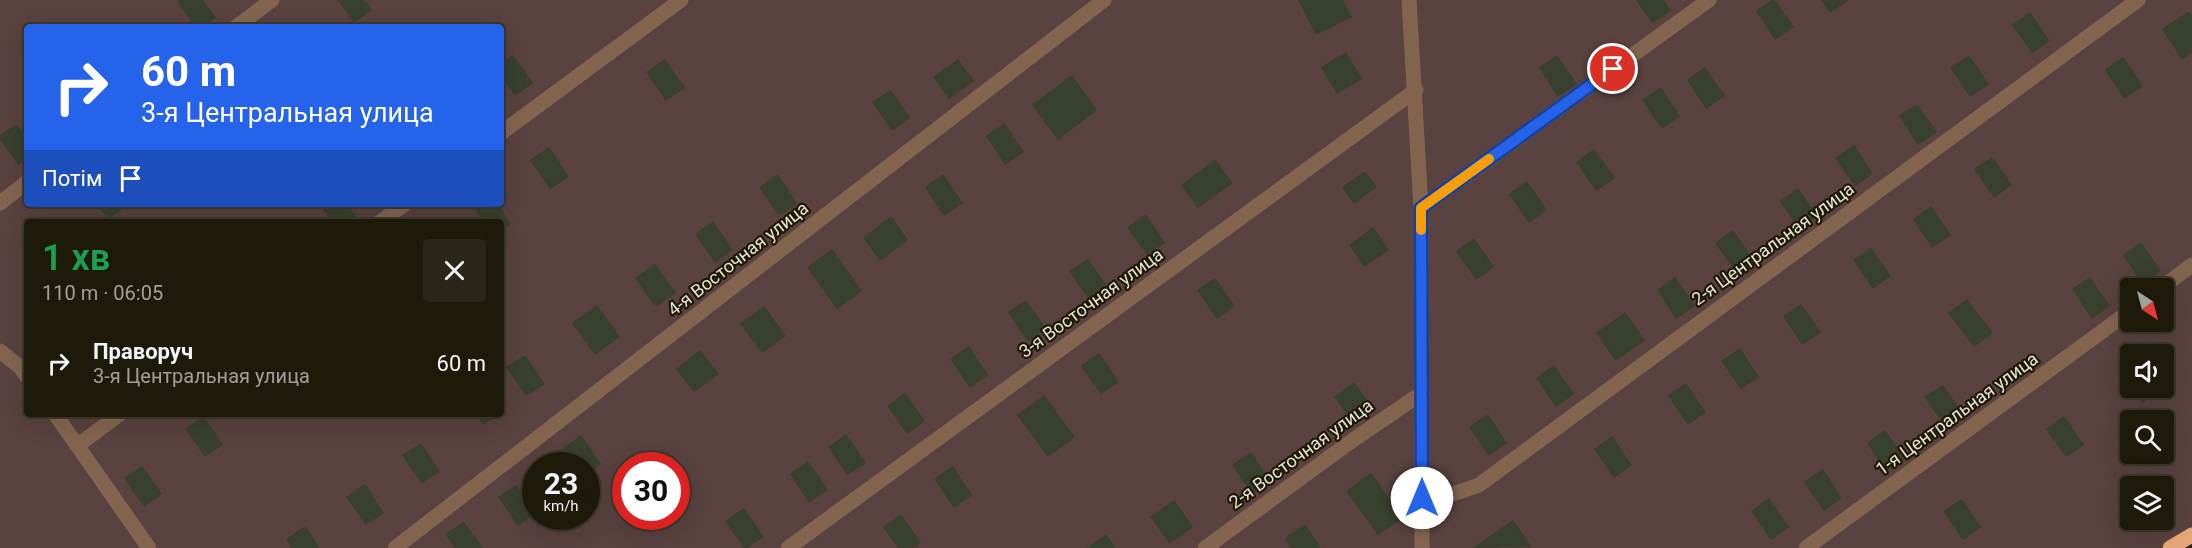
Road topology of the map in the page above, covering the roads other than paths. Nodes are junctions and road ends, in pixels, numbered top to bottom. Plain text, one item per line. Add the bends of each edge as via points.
1 (272, 0) edge
2 (681, 0) edge
3 (1104, 0) edge
4 (1409, 0) edge
5 (1708, 0) edge
6 (2138, 0) edge
7 (240, 24) edge
8 (1416, 90) junction
9 (504, 131) edge
10 (24, 184) edge
11 (0, 203) edge
12 (401, 207) edge
13 (1421, 208) junction
14 (384, 219) edge
15 (2192, 265) edge
16 (2174, 278) edge
17 (2120, 318) edge
18 (0, 351) edge
19 (24, 372) edge
20 (1422, 393) junction
21 (57, 417) edge
22 (116, 417) edge
23 (78, 445) junction
24 (1422, 498) junction
25 (2192, 535) edge
26 (149, 548) edge
27 (395, 548) edge
28 (788, 548) edge
29 (1205, 548) edge
30 (1422, 548) edge
31 (1806, 548) edge
32 (2170, 548) edge

1 - 7 street
2 - 9 street
3 - 27 street, 4-я Восточная улица
4 - 8 street
5 - 13 street
6 - 24 street, 2-я Центральная улица via 1479,485 1450,495
8 - 13 street
8 - 28 street, 3-я Восточная улица
10 - 11 street
12 - 14 street
13 - 20 street
15 - 16 street
17 - 31 street, 1-я Центральная улица
18 - 19 street
20 - 24 street
20 - 29 street, 2-я Восточная улица
21 - 23 street
22 - 23 street
23 - 26 street
24 - 30 street
25 - 32 main road

